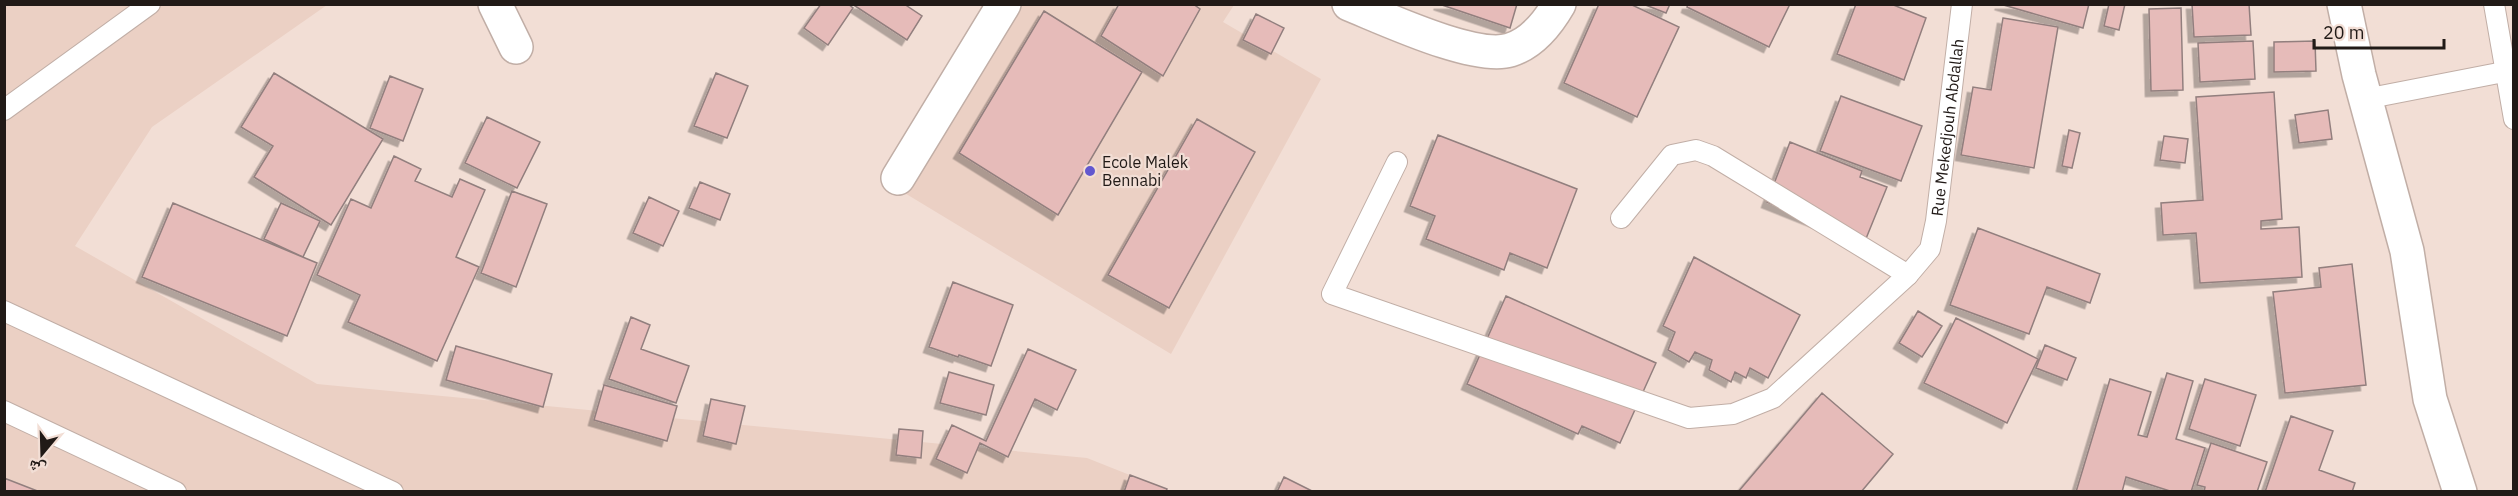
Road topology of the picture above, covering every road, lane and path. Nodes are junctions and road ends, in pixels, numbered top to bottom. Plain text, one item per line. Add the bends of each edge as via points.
1 (150, 4) edge
2 (495, 4) edge
3 (1004, 4) edge
4 (1348, 4) edge
5 (1560, 4) edge
6 (1962, 4) edge
7 (2344, 4) edge
8 (2494, 4) edge
9 (516, 48) dead end
10 (2511, 72) edge
11 (2366, 99) junction
12 (4, 110) edge
13 (2514, 119) edge
14 (1397, 162) dead end
15 (898, 178) dead end
16 (1620, 218) dead end
17 (1908, 275) junction
18 (4, 311) edge
19 (4, 411) edge
20 (176, 492) edge
21 (393, 492) edge
22 (2460, 492) edge

1 - 12 lane
2 - 9 main road
3 - 15 main road
4 - 5 main road via 1483,51 1509,51 1526,42 1546,26
6 - 17 lane, Rue Mekedjouh Abdallah via 1936,221 1930,249
7 - 11 main road
8 - 10 lane
10 - 11 lane
10 - 13 lane
11 - 22 main road via 2407,250 2430,399
14 - 17 lane via 1332,294 1689,418 1733,414 1773,398
16 - 17 lane via 1672,155 1696,150 1713,156
18 - 21 lane
19 - 20 lane

